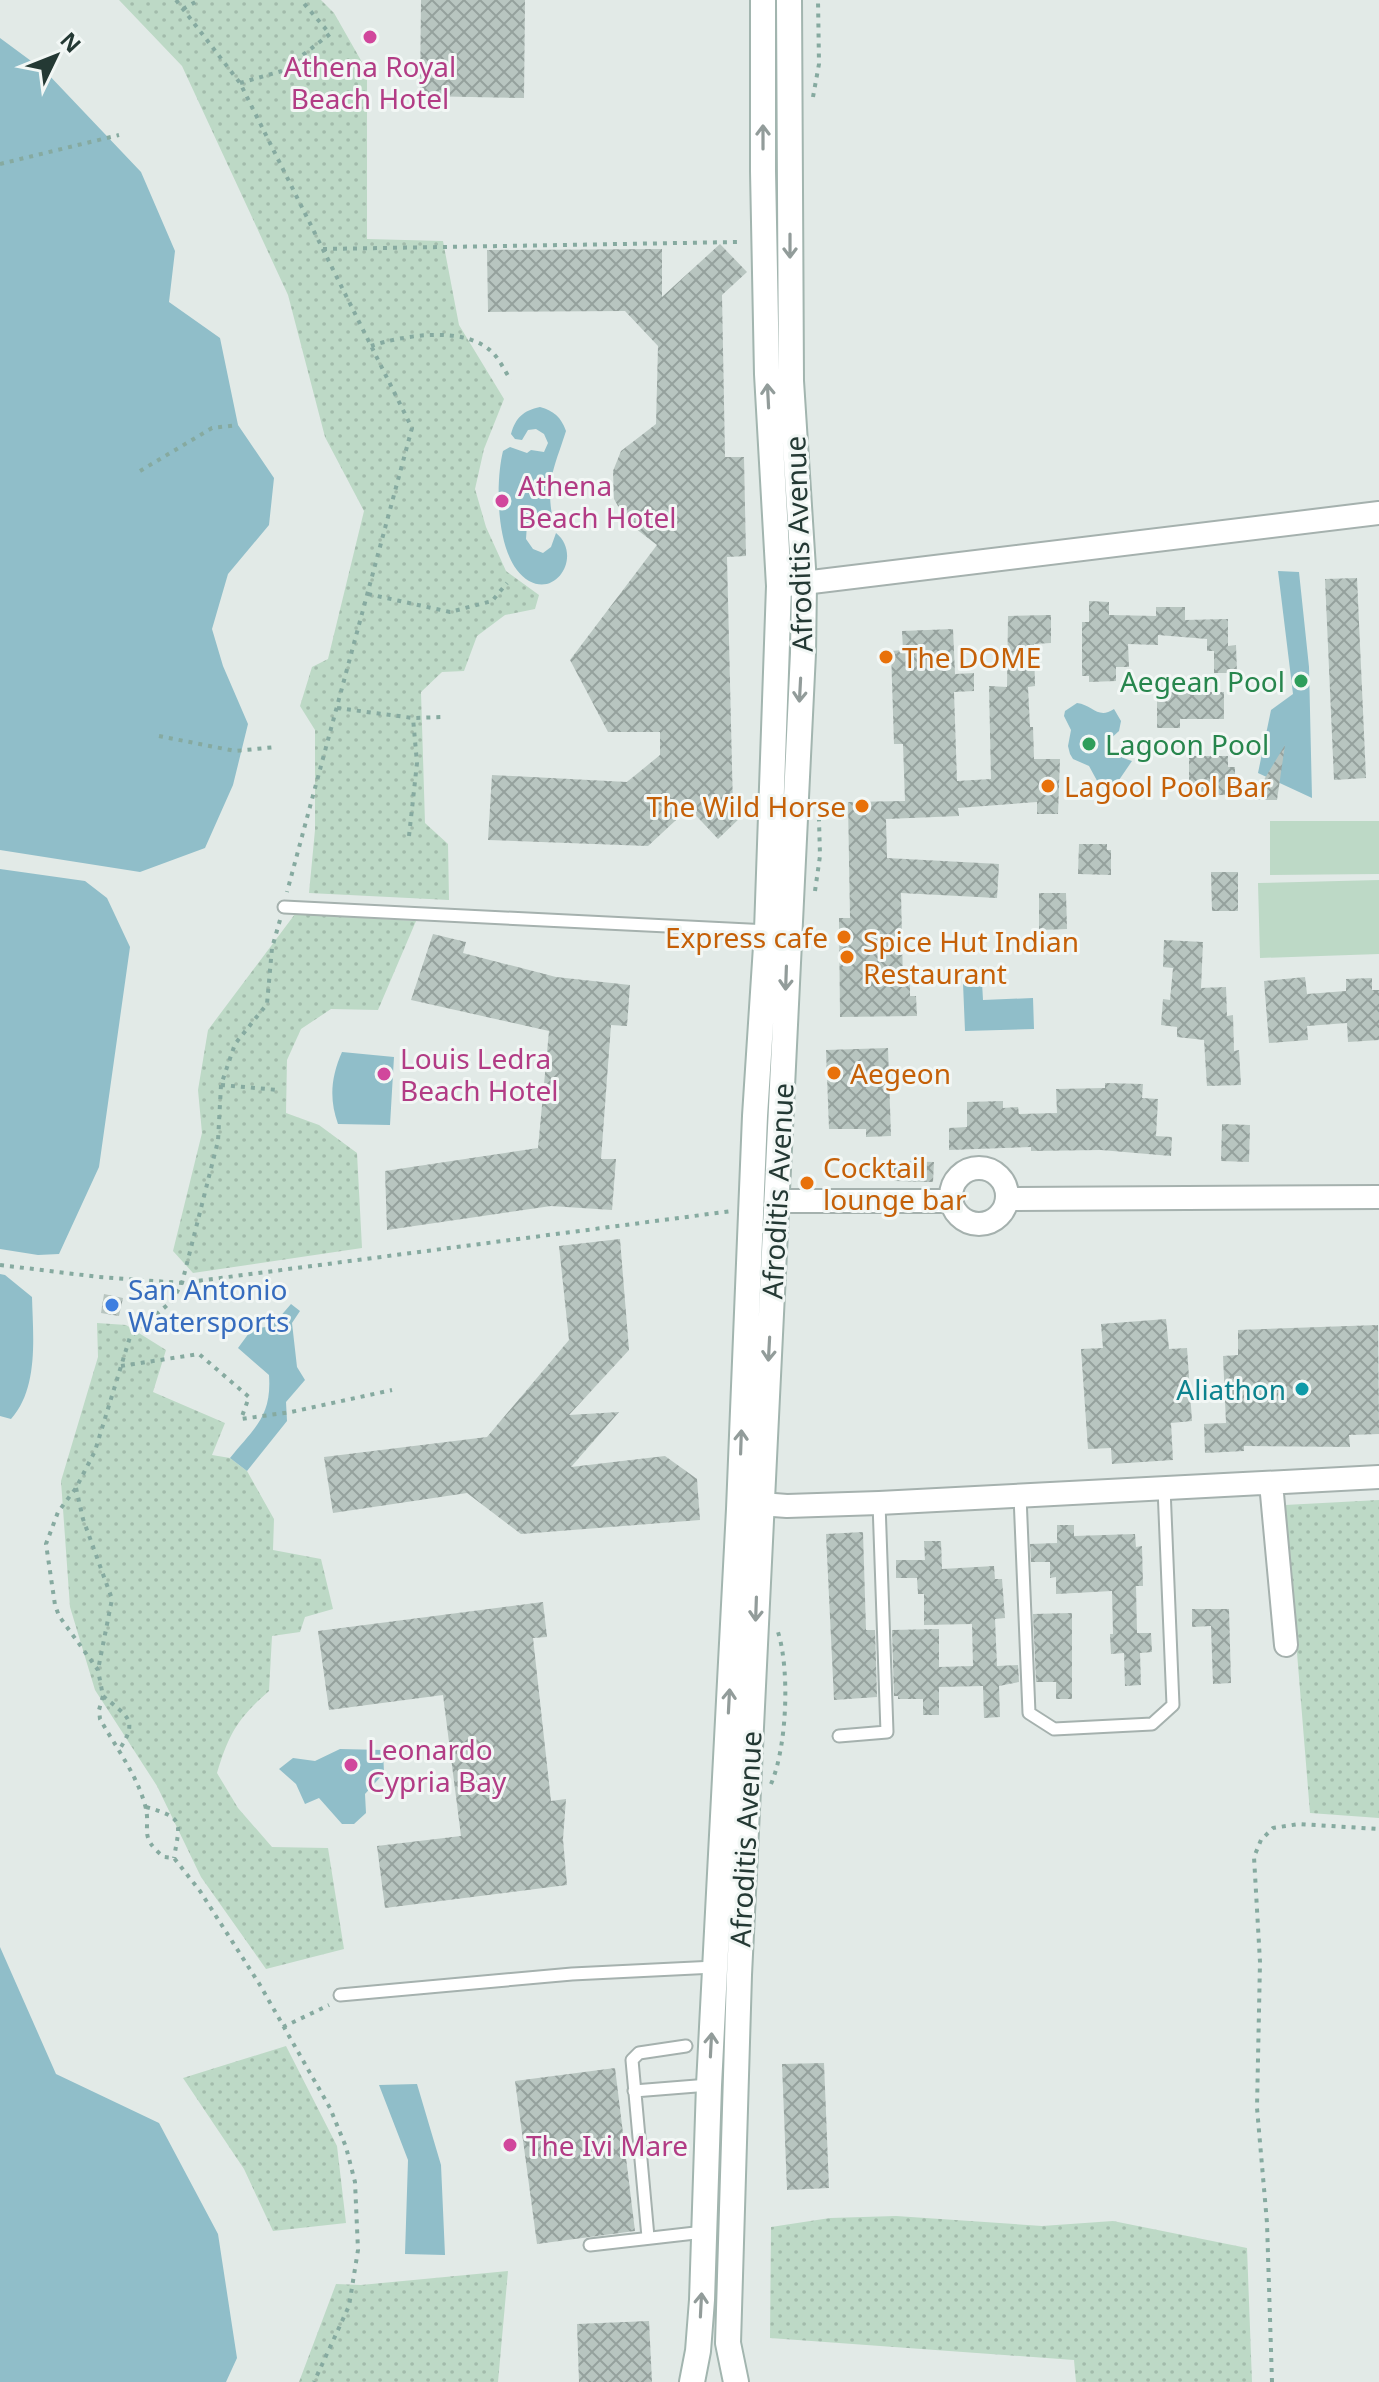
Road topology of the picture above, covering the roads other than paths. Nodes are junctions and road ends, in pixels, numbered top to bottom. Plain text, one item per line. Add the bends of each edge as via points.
1 (763, 0) edge
2 (789, 0) edge
3 (1379, 513) edge
4 (804, 584) junction
5 (779, 586) junction
6 (284, 907) road end
7 (767, 931) junction
8 (1379, 1197) edge
9 (1007, 1199) junction
10 (777, 1201) junction
11 (952, 1201) junction
12 (1379, 1477) edge
13 (1271, 1483) junction
14 (1164, 1488) junction
15 (1020, 1496) junction
16 (879, 1503) junction
17 (760, 1504) junction
18 (1286, 1645) dead end
19 (839, 1736) dead end
20 (716, 1967) junction
21 (340, 1995) road end
22 (686, 2046) dead end
23 (709, 2085) junction
24 (634, 2091) junction
25 (704, 2232) junction
26 (648, 2237) junction
27 (590, 2245) dead end
28 (692, 2382) edge
29 (736, 2382) edge

5 -> 1 main road, Afroditis Avenue via 767,374
2 -> 4 main road, Afroditis Avenue via 791,381
3 - 4 street
4 - 5 street
4 -> 10 main road, Afroditis Avenue
5 - 7 main road, Afroditis Avenue
6 - 7 lane
20 -> 7 main road, Afroditis Avenue
8 - 9 street
9 - 11 street via 999,1216 977,1224 961,1217
9 - 11 street via 1000,1178 978,1168 957,1179
10 - 11 street
10 -> 17 main road, Afroditis Avenue
12 - 13 street
13 - 14 street
13 - 18 street
14 - 15 street
14 - 15 lane via 1173,1705 1152,1724 1054,1729 1029,1713
15 - 16 street
16 - 17 street
16 - 19 lane via 887,1732
17 -> 29 main road, Afroditis Avenue via 729,2295 728,2343
20 - 21 lane
23 -> 20 main road, Afroditis Avenue
22 - 24 lane via 634,2055
23 - 24 lane
23 - 25 main road, Afroditis Avenue
24 - 26 lane
25 - 26 lane
28 -> 25 main road, Afroditis Avenue
26 - 27 lane

